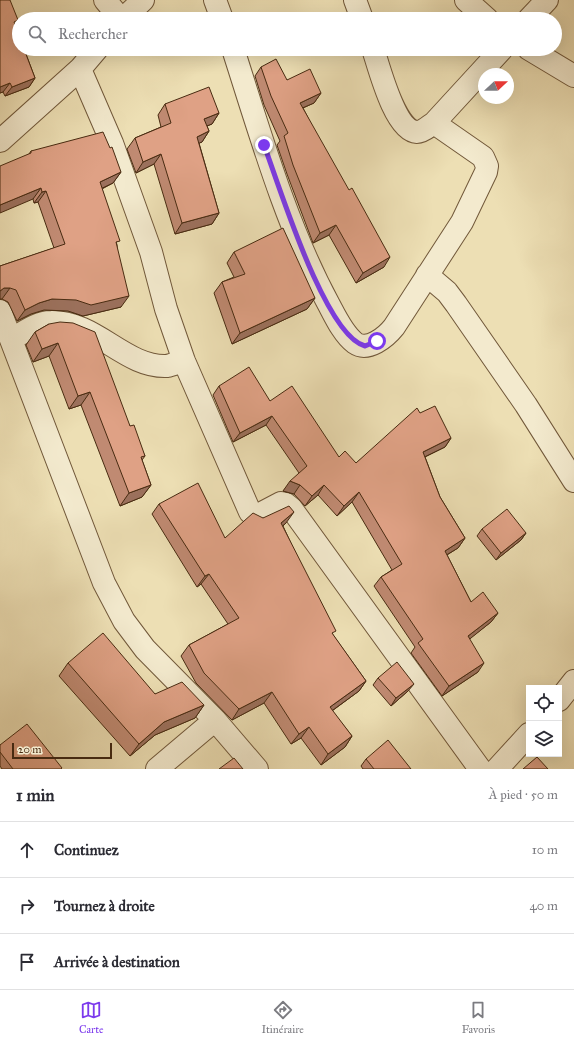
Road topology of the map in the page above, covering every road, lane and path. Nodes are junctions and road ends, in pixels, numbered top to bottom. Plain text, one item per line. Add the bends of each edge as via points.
1 (105, 0) edge
2 (143, 0) edge
3 (214, 0) edge
4 (355, 0) edge
5 (466, 0) edge
6 (546, 0) edge
7 (116, 12) edge
8 (130, 12) edge
9 (219, 12) edge
10 (359, 12) edge
11 (479, 12) edge
12 (535, 12) edge
13 (91, 56) edge
14 (235, 56) edge
15 (376, 56) edge
16 (496, 56) edge
17 (541, 56) edge
18 (80, 69) junction
19 (574, 76) edge
20 (434, 123) junction
21 (0, 141) edge
22 (427, 275) junction
23 (0, 311) edge
24 (12, 339) junction
25 (184, 361) junction
26 (574, 481) edge
27 (574, 681) edge
28 (562, 696) edge
29 (215, 720) junction
30 (526, 737) edge
31 (157, 769) edge
32 (257, 769) edge
33 (480, 769) edge
34 (497, 769) edge

1 - 7 street
2 - 8 street
3 - 9 street
4 - 10 street
5 - 11 street
6 - 12 street
13 - 18 street
14 - 22 street via 264,145 306,259 348,336 365,346 385,336 394,327
15 - 20 street via 396,113 405,126 412,131 420,132
16 - 20 street
17 - 19 street
18 - 21 street
18 - 25 street via 112,142 151,252 166,309
20 - 22 street via 483,157 487,166 483,181 462,222
22 - 26 street via 447,292 456,304 526,405
23 - 24 street
24 - 25 street via 36,326 50,322 71,324 94,333 145,362 167,366
24 - 29 street via 104,583 120,614 145,649
25 - 33 street via 250,512 256,516 281,503 291,508
27 - 28 street
29 - 31 street
29 - 32 street
30 - 34 street

